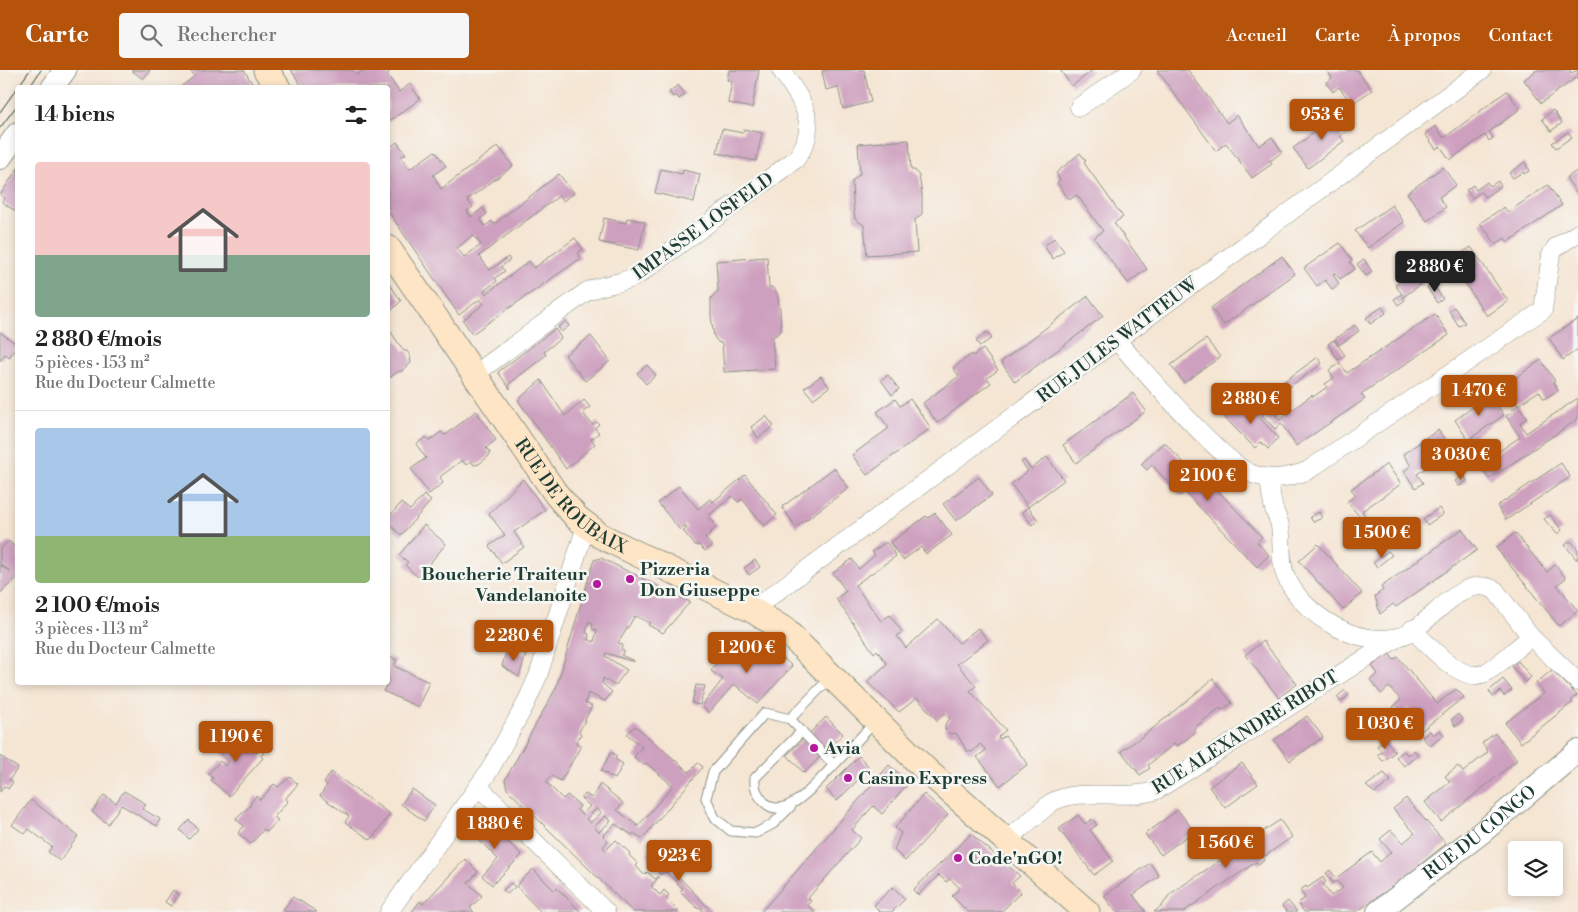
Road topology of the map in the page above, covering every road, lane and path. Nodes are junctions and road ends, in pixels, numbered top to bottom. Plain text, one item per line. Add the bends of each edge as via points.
1 (66, 70) edge
2 (266, 70) edge
3 (781, 70) edge
4 (1482, 70) edge
5 (1131, 71) edge
6 (54, 85) edge
7 (276, 85) edge
8 (1079, 107) dead end
9 (15, 137) edge
10 (0, 158) edge
11 (1578, 232) edge
12 (390, 251) edge
13 (1116, 340) junction
14 (474, 374) junction
15 (1269, 478) junction
16 (586, 526) junction
17 (752, 610) junction
18 (1405, 633) junction
19 (1531, 637) junction
20 (832, 676) junction
21 (1578, 682) edge
22 (790, 719) junction
23 (876, 721) junction
24 (802, 731) junction
25 (1578, 751) edge
26 (834, 765) junction
27 (479, 787) junction
28 (791, 806) junction
29 (1007, 840) junction
30 (389, 912) edge
31 (606, 912) edge
32 (1087, 912) edge
33 (1378, 912) edge

1 - 6 street
2 - 7 main road
3 - 14 street, IMPASSE LOSFELD via 803,102 808,117 806,141 796,159 638,275 586,292
4 - 13 street, RUE JULES WATTEUW
5 - 8 street
9 - 10 street
11 - 15 street via 1556,247 1551,255 1543,310 1307,471 1286,478
12 - 14 main road, RUE DE ROUBAIX
13 - 15 street via 1229,460 1253,475
13 - 17 street, RUE JULES WATTEUW
14 - 16 main road, RUE DE ROUBAIX via 559,498
15 - 18 street via 1273,506 1280,524 1282,562 1294,591 1323,619 1338,628 1369,637
16 - 17 main road, RUE DE ROUBAIX
16 - 27 street via 535,683
17 - 20 main road, RUE DE ROUBAIX via 785,630
18 - 19 street via 1466,675 1484,674
18 - 19 street, RUE ALEXANDRE RIBOT via 1468,587 1487,586 1495,590
18 - 29 street, RUE ALEXANDRE RIBOT via 1157,790 1134,795 1059,798
19 - 21 street
20 - 22 lane
20 - 23 main road, RUE DE ROUBAIX
22 - 24 lane
22 - 28 lane via 765,714 713,772 706,798 715,818 731,831 756,833 773,824
23 - 26 lane
23 - 29 main road, RUE DE ROUBAIX via 943,786
24 - 26 lane
24 - 28 lane via 755,778 757,795 768,806 779,809
25 - 33 street, RUE DU CONGO via 1481,833
26 - 28 lane
27 - 30 street
27 - 31 street
29 - 32 main road, RUE DE ROUBAIX

